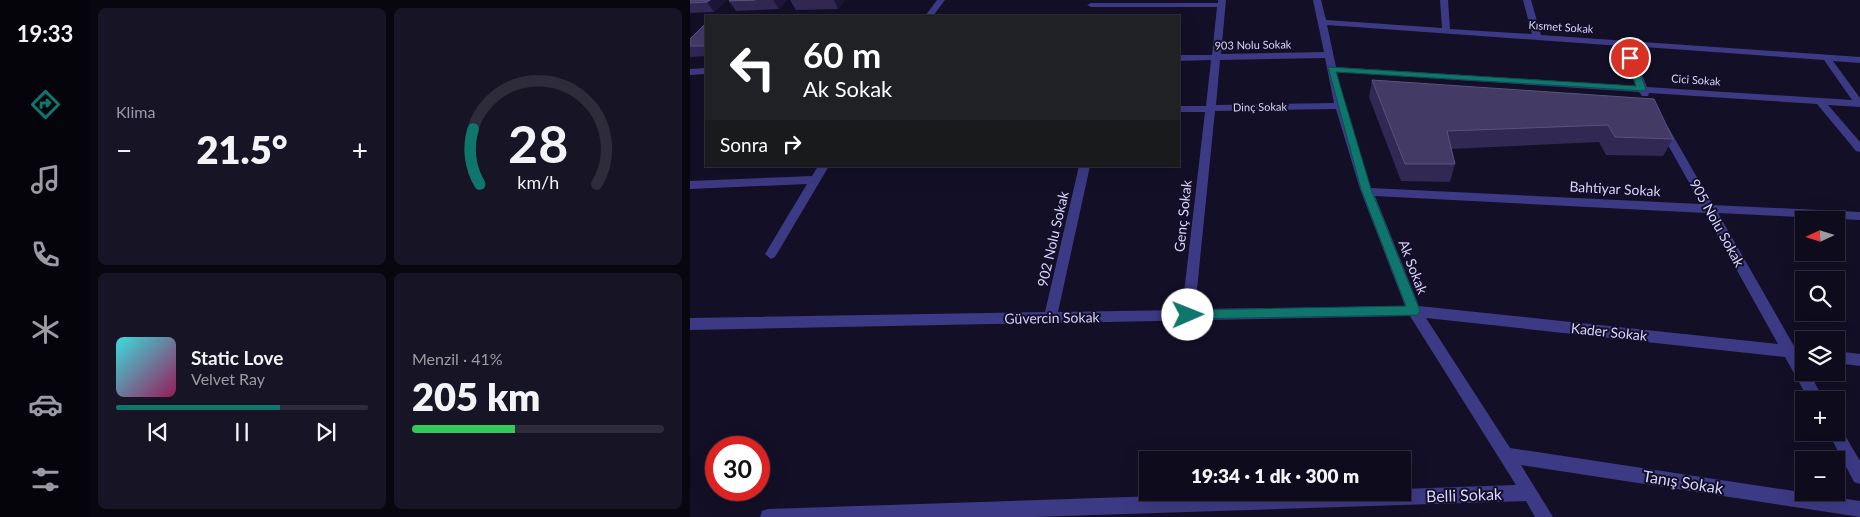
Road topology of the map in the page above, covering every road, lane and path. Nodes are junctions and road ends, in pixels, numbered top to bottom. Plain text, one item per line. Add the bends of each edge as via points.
1 (940, 0) edge
2 (1316, 0) edge
3 (1444, 0) edge
4 (1527, 0) edge
5 (1092, 3) edge
6 (1221, 3) edge
7 (930, 15) edge
8 (1087, 15) edge
9 (1320, 22) junction
10 (1446, 30) junction
11 (1537, 37) junction
12 (1624, 43) junction
13 (1328, 55) junction
14 (1216, 57) junction
15 (1826, 57) junction
16 (1180, 58) edge
17 (1860, 60) edge
18 (1331, 69) junction
19 (705, 71) edge
20 (690, 72) edge
21 (1642, 89) junction
22 (1820, 101) junction
23 (1340, 106) junction
24 (1210, 108) junction
25 (1180, 109) edge
26 (1860, 150) edge
27 (823, 167) edge
28 (1085, 167) edge
29 (816, 180) junction
30 (690, 185) edge
31 (1368, 192) junction
32 (1709, 209) junction
33 (1860, 216) edge
34 (771, 254) dead end
35 (1414, 311) junction
36 (1188, 315) junction
37 (1050, 318) junction
38 (690, 324) edge
39 (1795, 349) edge
40 (1795, 352) edge
41 (1845, 358) edge
42 (1860, 360) edge
43 (1840, 441) edge
44 (1506, 455) junction
45 (1860, 476) edge
46 (1530, 493) junction
47 (1860, 509) edge
48 (768, 517) edge
49 (1545, 517) edge

1 - 7 street
2 - 9 street, Ak Sokak
3 - 10 street
4 - 11 street
5 - 6 street
5 - 8 street
6 - 14 street, Genç Sokak
9 - 10 street, Kısmet Sokak
9 - 13 street, Ak Sokak
10 - 11 street, Kısmet Sokak
11 - 12 street, Kısmet Sokak
12 - 15 street, Kısmet Sokak
12 - 21 street, 905 Nolu Sokak
13 - 14 street, 903 Nolu Sokak
13 - 18 street, Ak Sokak
14 - 16 street, 903 Nolu Sokak
14 - 24 street, Genç Sokak
15 - 17 street, Kısmet Sokak
15 - 22 street, Cici Sokak via 1859,104
18 - 21 street, Cici Sokak
18 - 23 street, Ak Sokak
19 - 20 street
21 - 22 street, Cici Sokak
21 - 32 street, 905 Nolu Sokak
22 - 26 street
23 - 24 street, Dinç Sokak
23 - 31 street, Ak Sokak
24 - 25 street, Dinç Sokak
24 - 36 street, Genç Sokak
27 - 29 street
28 - 37 street, 902 Nolu Sokak
29 - 30 street
29 - 34 street
31 - 32 street, Bahtiyar Sokak
31 - 35 street, Ak Sokak
32 - 33 street, Bahtiyar Sokak
32 - 39 street, 905 Nolu Sokak
35 - 36 street, Güvercin Sokak
35 - 40 street, Kader Sokak
35 - 44 street, Ak Sokak
36 - 37 street, Güvercin Sokak
37 - 38 street, Güvercin Sokak
41 - 42 street
43 - 45 street
44 - 46 street, Ak Sokak
44 - 47 street, Tanış Sokak
46 - 48 street, Belli Sokak
46 - 49 street, Ak Sokak

